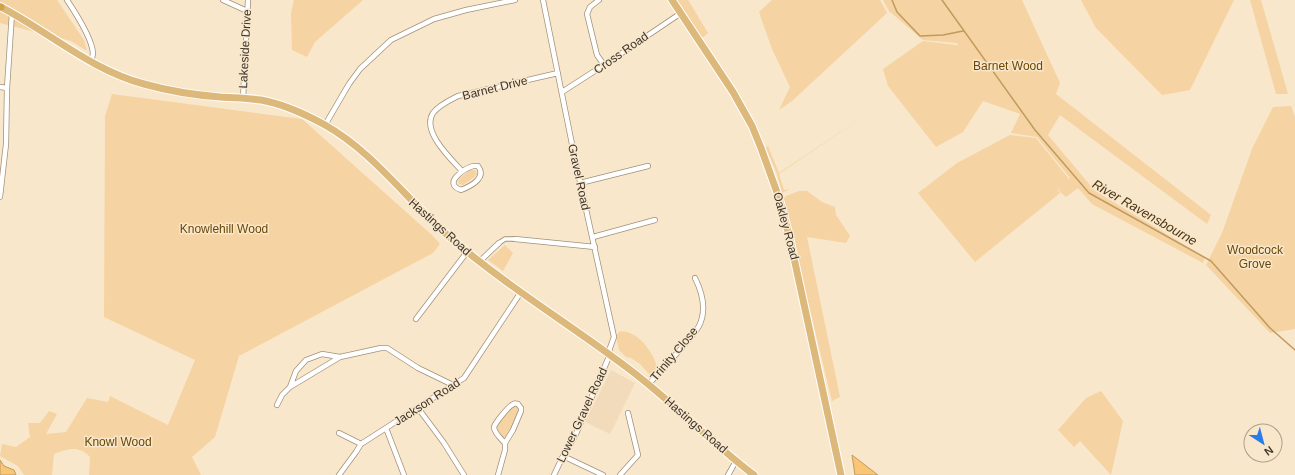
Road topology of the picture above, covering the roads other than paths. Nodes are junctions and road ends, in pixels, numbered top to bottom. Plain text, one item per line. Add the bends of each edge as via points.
1 (67, 0) edge
2 (222, 0) edge
3 (248, 0) edge
4 (515, 0) edge
5 (543, 0) edge
6 (599, 0) edge
7 (672, 0) edge
8 (0, 7) edge
9 (248, 11) junction
10 (12, 13) junction
11 (681, 13) junction
12 (90, 62) junction
13 (604, 65) junction
14 (558, 73) junction
15 (0, 87) edge
16 (7, 88) junction
17 (562, 92) junction
18 (243, 99) junction
19 (325, 125) junction
20 (648, 166) dead end
21 (462, 171) junction
22 (580, 183) junction
23 (0, 197) edge
24 (655, 220) dead end
25 (593, 237) junction
26 (515, 239) joint
27 (499, 243) joint
28 (595, 248) junction
29 (467, 252) junction
30 (479, 262) junction
31 (695, 278) dead end
32 (521, 292) junction
33 (416, 319) dead end
34 (610, 351) junction
35 (340, 357) junction
36 (649, 384) junction
37 (453, 385) junction
38 (290, 387) junction
39 (277, 405) dead end
40 (418, 408) junction
41 (628, 413) dead end
42 (386, 428) junction
43 (339, 433) dead end
44 (505, 443) junction
45 (361, 444) junction
46 (563, 456) junction
47 (736, 461) junction
48 (339, 475) edge
49 (402, 475) edge
50 (464, 475) edge
51 (498, 475) edge
52 (554, 475) edge
53 (603, 475) edge
54 (620, 475) edge
55 (728, 475) edge
56 (754, 475) edge
57 (841, 475) edge

1 - 12 street via 90,41 93,52
2 - 9 street
3 - 9 street, Lakeside Drive
4 - 19 street via 434,19 391,40 348,84
5 - 14 street, Gravel Road
6 - 13 street via 590,7 587,14 597,55
7 - 11 main road, Oakley Road
8 - 10 main road, Hastings Road
9 - 18 street, Lakeside Drive
10 - 12 main road, Hastings Road
10 - 16 street
11 - 13 street, Cross Road
11 - 57 main road, Oakley Road via 742,108 770,172 789,235
12 - 18 main road, Hastings Road via 145,85 193,94
13 - 17 street, Cross Road
14 - 17 street, Gravel Road
14 - 21 street, Barnet Drive via 458,96 436,109 430,120 432,130 447,156
15 - 16 street
16 - 23 street via 6,144
17 - 22 street, Gravel Road
18 - 19 main road, Hastings Road via 278,105 300,112
19 - 29 main road, Hastings Road via 357,146 436,226
20 - 22 street
21 - 21 street via 454,180 455,186 461,190 467,188 482,173 478,166
22 - 25 street, Gravel Road
24 - 25 street
25 - 28 street, Gravel Road
26 - 27 street via 505,239
26 - 28 street
27 - 30 street
28 - 34 street, Gravel Road via 614,337
29 - 30 main road, Hastings Road
29 - 33 street
30 - 32 main road, Hastings Road
31 - 36 street, Trinity Close via 701,290 703,307 699,326
32 - 34 main road, Hastings Road
32 - 37 street, Jackson Road via 464,378
34 - 36 main road, Hastings Road
34 - 46 street, Lower Gravel Road via 575,436
35 - 37 street via 387,348 418,368
35 - 38 street
35 - 38 street via 322,354 306,360 296,371
36 - 47 main road, Hastings Road
37 - 40 street, Jackson Road
38 - 39 street
40 - 42 street, Jackson Road
40 - 50 street
41 - 54 street via 638,455
42 - 45 street
42 - 49 street, Jackson Road
43 - 45 street
44 - 44 street via 494,426 515,403 521,411
44 - 51 street
45 - 48 street
46 - 52 street, Lower Gravel Road
46 - 53 street
47 - 55 street
47 - 56 main road, Hastings Road

